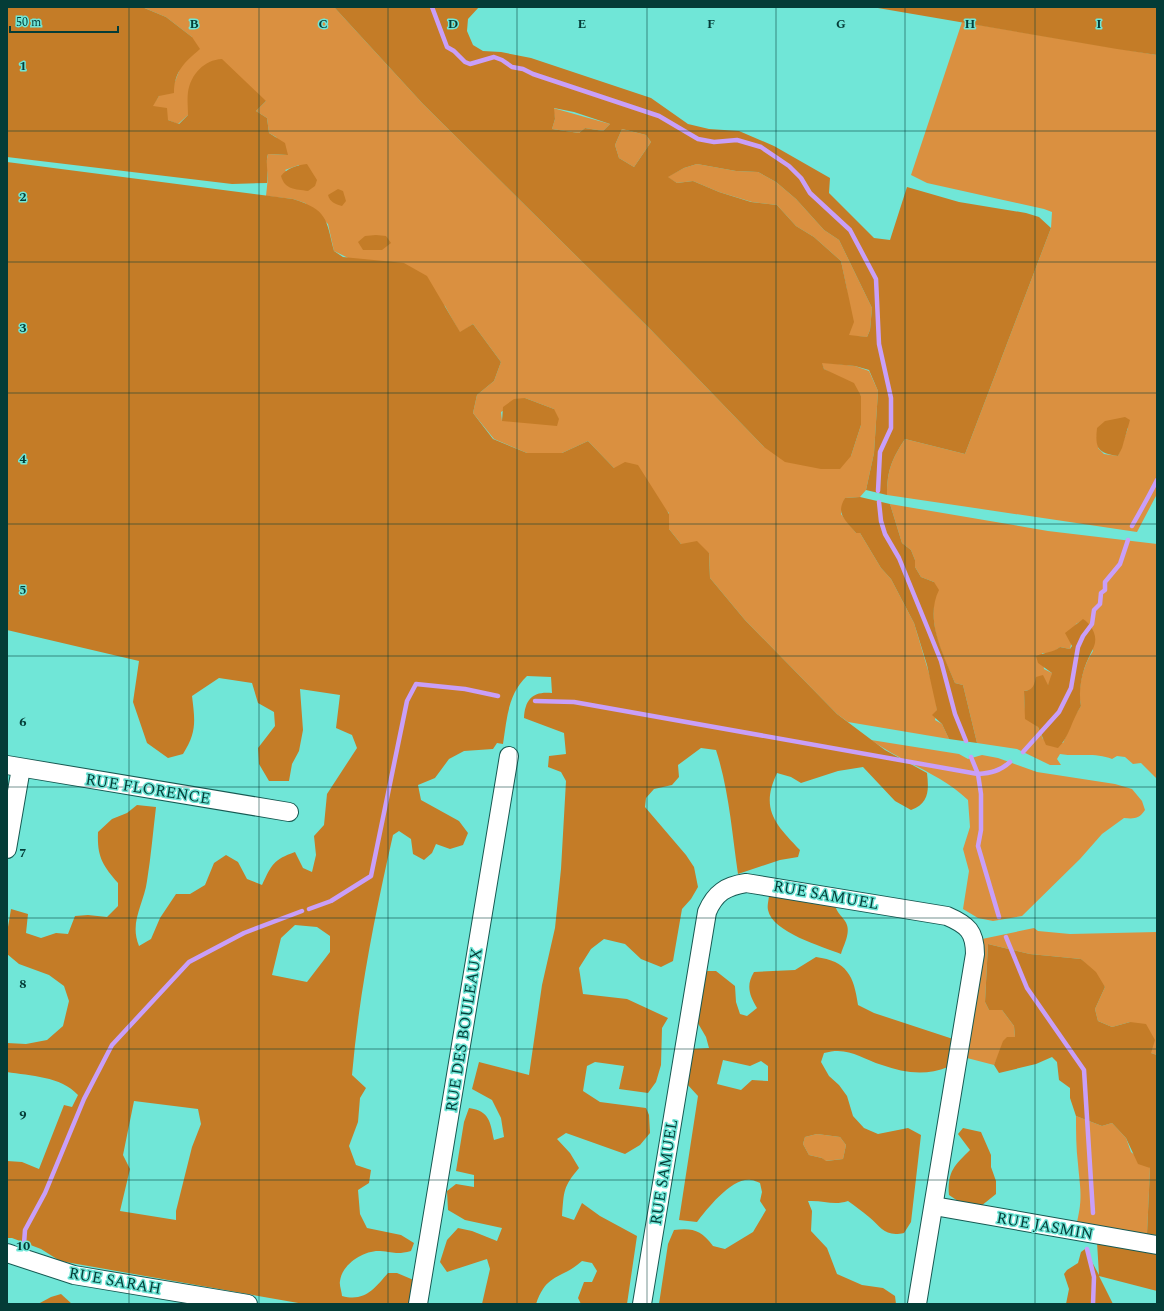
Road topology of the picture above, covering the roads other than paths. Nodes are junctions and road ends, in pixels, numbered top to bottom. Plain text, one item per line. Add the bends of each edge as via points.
1 (509, 756) dead end
2 (14, 766) edge
3 (289, 812) dead end
4 (7, 849) edge
5 (934, 1206) junction
6 (1157, 1245) edge
7 (7, 1253) edge
8 (248, 1304) edge
9 (418, 1304) edge
10 (642, 1304) edge
11 (918, 1304) edge

1 - 9 street, RUE DES BOULEAUX
2 - 3 street, RUE FLORENCE
2 - 4 street
5 - 6 street, RUE JASMIN
5 - 10 street, RUE SAMUEL via 975,954 972,935 960,921 947,916 761,884 736,884 716,895 707,912
5 - 11 street, RUE SAMUEL
7 - 8 street, RUE SARAH via 81,1276

